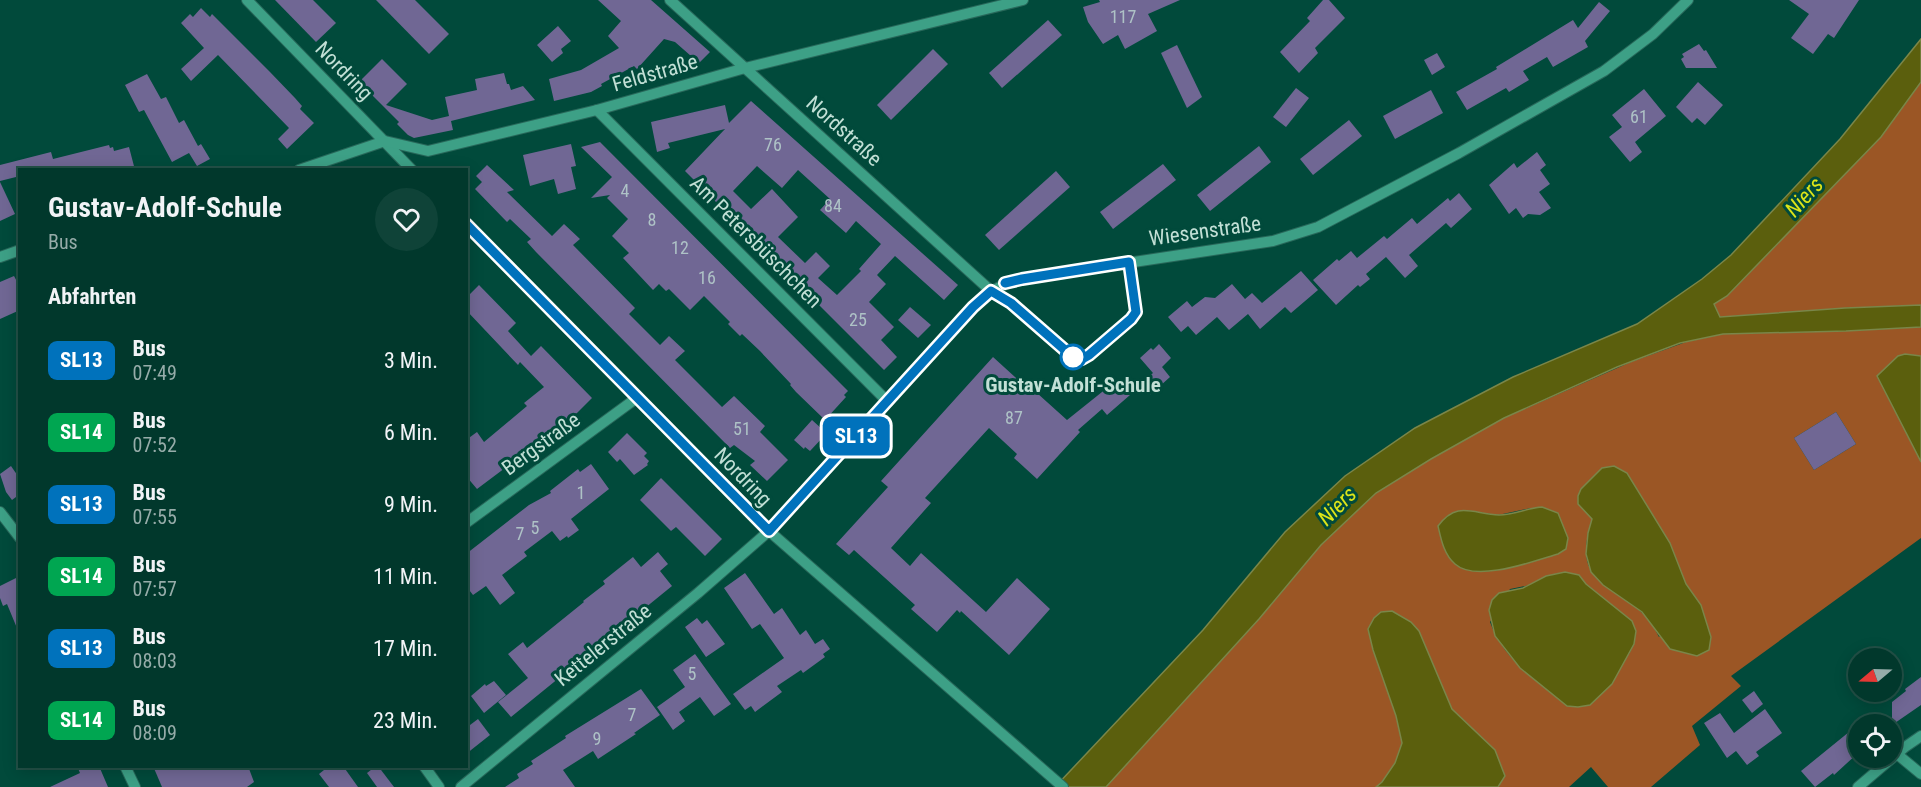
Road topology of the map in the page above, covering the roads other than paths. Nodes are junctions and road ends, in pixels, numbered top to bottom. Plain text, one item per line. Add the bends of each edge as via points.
1 (247, 0) edge
2 (670, 0) edge
3 (1023, 0) edge
4 (1688, 0) edge
5 (745, 68) junction
6 (597, 110) junction
7 (385, 141) junction
8 (305, 168) edge
9 (410, 168) edge
10 (468, 226) edge
11 (18, 251) edge
12 (0, 257) edge
13 (991, 291) junction
14 (638, 397) junction
15 (888, 402) junction
16 (0, 512) edge
17 (468, 522) edge
18 (769, 531) junction
19 (18, 535) edge
20 (1921, 736) edge
21 (1902, 750) edge
22 (1902, 758) edge
23 (126, 768) edge
24 (426, 768) edge
25 (1880, 768) edge
26 (1921, 774) edge
27 (135, 787) edge
28 (440, 787) edge
29 (461, 787) edge
30 (1063, 787) edge
31 (1858, 787) edge

1 - 7 street, Nordring
2 - 5 street, Nordstraße
3 - 5 street, Feldstraße
4 - 13 street, Wiesenstraße via 1653,34 1604,71 1318,227 1273,241 1022,279
5 - 6 street, Feldstraße
5 - 13 street, Nordstraße
6 - 7 street, Feldstraße via 428,151
6 - 15 street, Am Petersbüschchen
7 - 8 street
7 - 9 street, Nordring
10 - 14 street, Nordring
11 - 12 street
13 - 15 street, Wiesenstraße
14 - 17 street, Bergstraße
14 - 18 street, Nordring
15 - 18 street, Wiesenstraße
16 - 19 street
18 - 29 street, Kettelerstraße
18 - 30 street, Nordring
20 - 21 street
22 - 26 street
23 - 27 street
24 - 28 street
25 - 31 street

